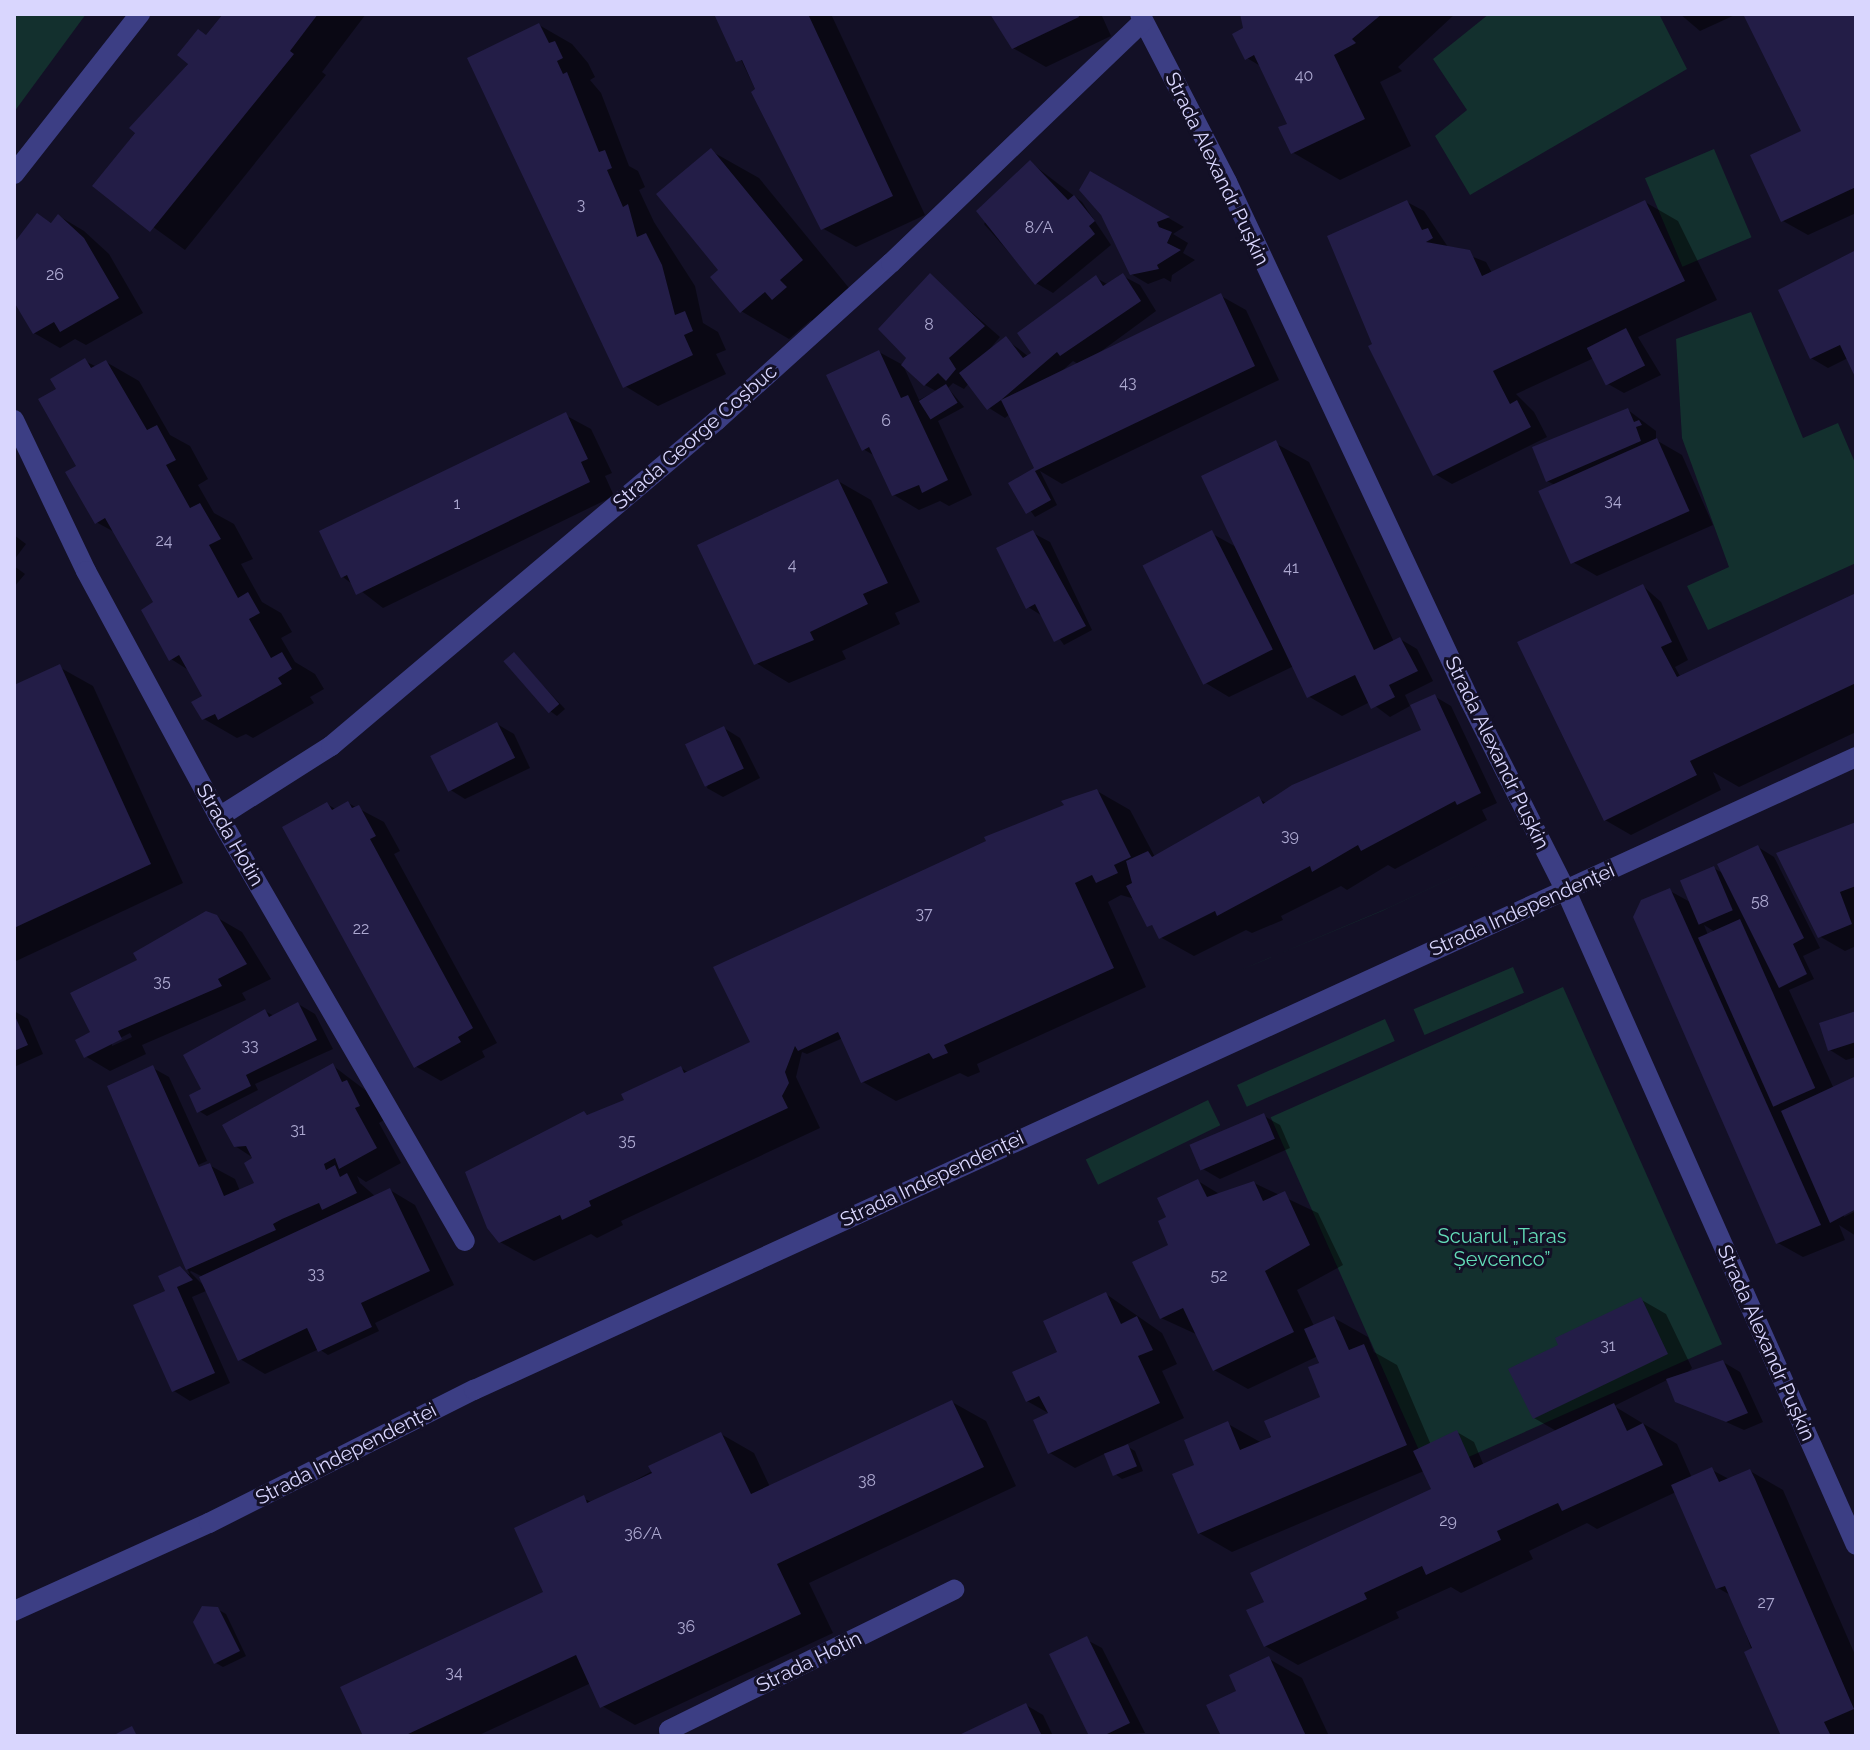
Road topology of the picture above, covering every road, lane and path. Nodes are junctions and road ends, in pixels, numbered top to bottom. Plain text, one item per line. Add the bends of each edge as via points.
1 (140, 14) edge
2 (1141, 18) edge
3 (14, 174) edge
4 (14, 420) edge
5 (1856, 757) edge
6 (219, 817) junction
7 (1566, 891) junction
8 (465, 1241) dead end
9 (1856, 1545) edge
10 (954, 1590) dead end
11 (14, 1611) edge
12 (665, 1734) edge

1 - 3 street
2 - 6 street, Strada George Coșbuc via 891,263 716,421 331,746
2 - 7 street, Strada Alexandr Pușkin via 1227,182 1463,686
4 - 6 street, Strada Hotin via 86,571
5 - 7 street, Strada Independenței
6 - 8 street, Strada Hotin
7 - 9 street, Strada Alexandr Pușkin
7 - 11 street, Strada Independenței via 474,1390 209,1523
10 - 12 street, Strada Hotin

